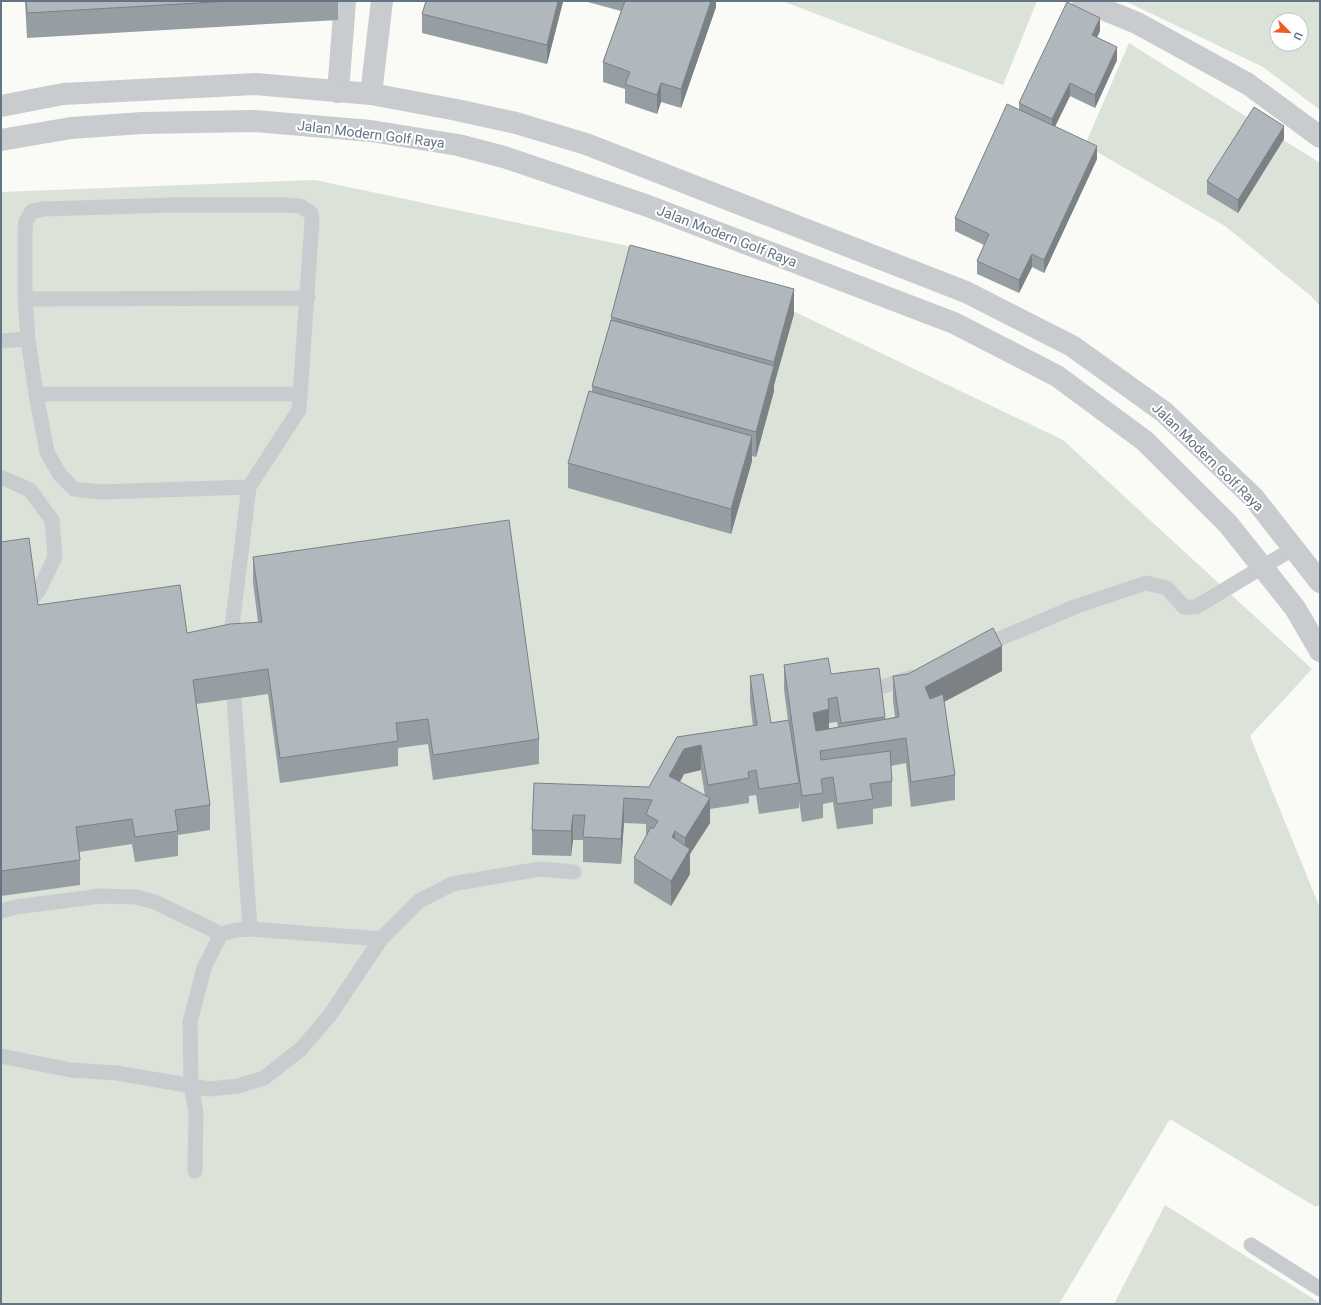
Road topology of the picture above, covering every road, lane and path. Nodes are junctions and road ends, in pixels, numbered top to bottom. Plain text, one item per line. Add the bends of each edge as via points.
1 (345, 1) edge
2 (382, 1) edge
3 (1083, 1) edge
4 (338, 92) junction
5 (371, 94) junction
6 (1, 106) edge
7 (1320, 137) edge
8 (1, 140) edge
9 (308, 298) junction
10 (25, 299) junction
11 (28, 339) junction
12 (1, 341) edge
13 (36, 394) junction
14 (300, 394) junction
15 (1, 477) edge
16 (249, 487) junction
17 (1294, 548) junction
18 (1262, 567) junction
19 (1320, 582) edge
20 (34, 596) edge
21 (230, 649) edge
22 (1320, 651) edge
23 (967, 653) edge
24 (923, 672) edge
25 (885, 686) dead end
26 (234, 697) edge
27 (574, 872) dead end
28 (1, 911) edge
29 (250, 929) junction
30 (221, 934) junction
31 (381, 939) junction
32 (1, 1056) edge
33 (191, 1086) junction
34 (195, 1171) dead end
35 (1251, 1245) dead end
36 (1320, 1289) edge

1 - 4 street
2 - 5 street
3 - 7 street via 1137,23 1248,84
4 - 5 street, Jalan Modern Golf Raya
4 - 6 street, Jalan Modern Golf Raya via 255,84 63,94
5 - 17 street, Jalan Modern Golf Raya via 516,123 586,144 966,292 1072,346 1164,412 1254,498
8 - 18 street, Jalan Modern Golf Raya via 79,128 142,123 254,121 371,131 458,145 512,160 648,206 954,324 1057,376 1145,440 1228,524
9 - 10 lane
9 - 10 lane via 311,213 300,206 173,205 32,211 26,221 25,232
9 - 14 lane
10 - 11 lane
11 - 12 lane
11 - 13 lane
13 - 14 lane
13 - 16 lane via 47,452 60,475 74,489 101,492
14 - 16 lane via 298,415
15 - 20 lane via 30,490 52,520 55,557
16 - 21 lane
17 - 18 lane
17 - 19 street, Jalan Modern Golf Raya
18 - 22 street, Jalan Modern Golf Raya via 1295,608
18 - 23 lane via 1196,607 1184,607 1167,588 1146,582 1077,606
24 - 25 lane
26 - 29 lane
27 - 31 lane via 540,869 452,884 419,900
28 - 30 lane via 101,896 136,897 155,902
29 - 30 lane
29 - 31 lane
30 - 33 lane via 204,968 190,1022
31 - 33 lane via 330,1015 301,1049 264,1078 238,1086 209,1089
32 - 33 lane via 71,1070 124,1074
33 - 34 lane via 196,1112
35 - 36 lane

